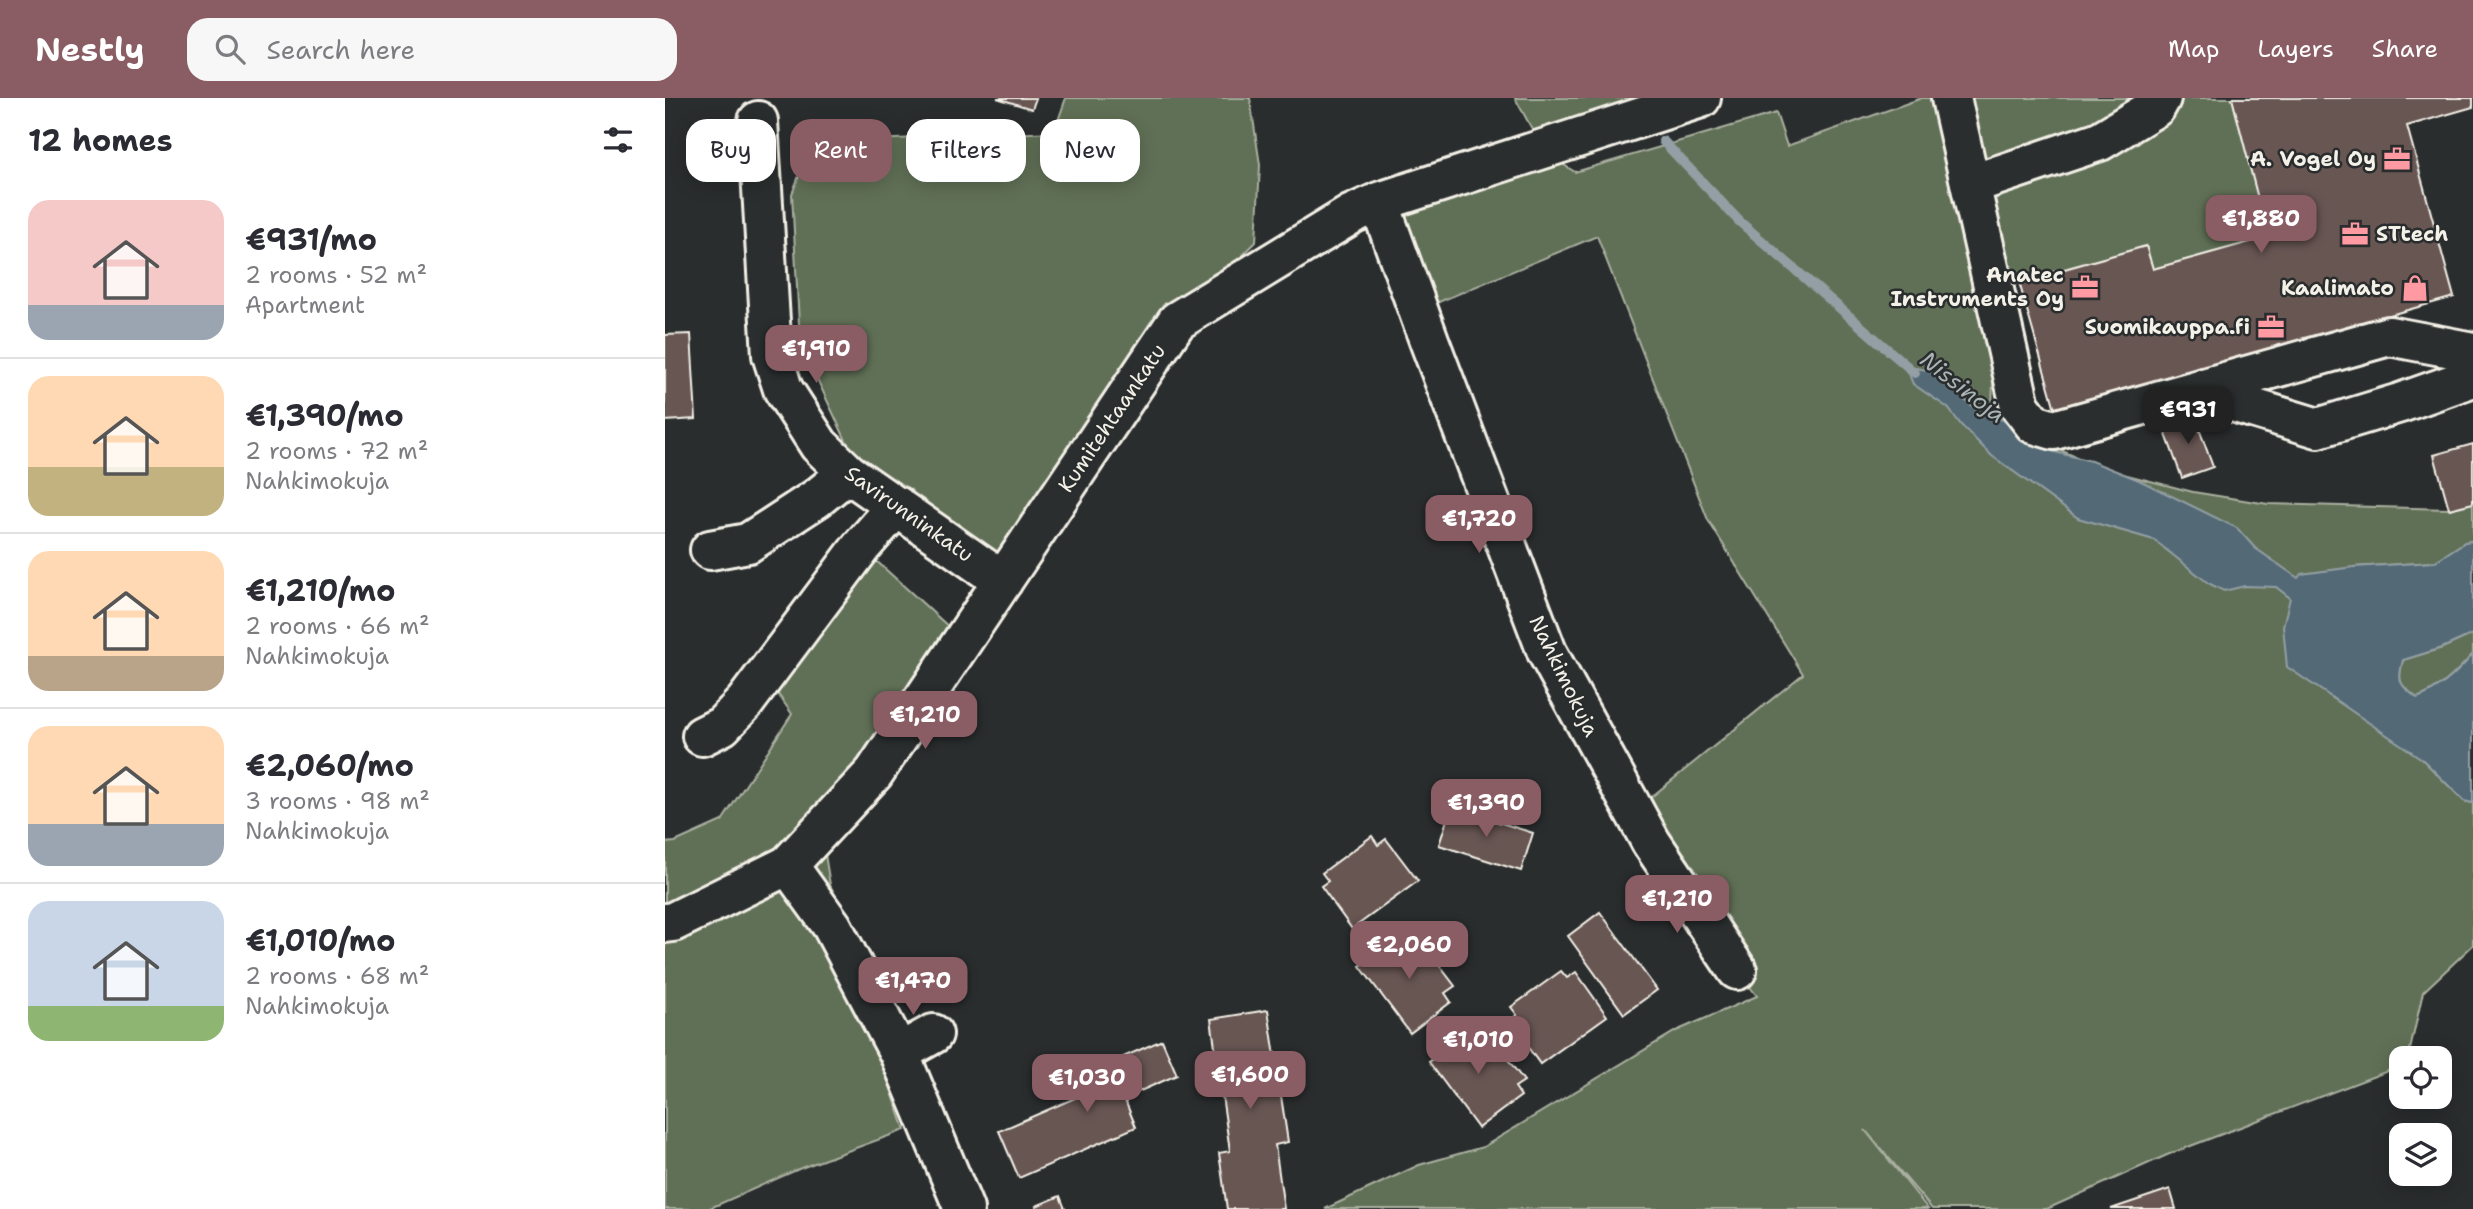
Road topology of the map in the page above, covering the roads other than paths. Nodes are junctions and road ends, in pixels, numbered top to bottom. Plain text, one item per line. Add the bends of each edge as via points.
1 (1701, 98) edge
2 (1951, 98) edge
3 (2161, 98) edge
4 (762, 182) edge
5 (1972, 184) junction
6 (1379, 202) junction
7 (2473, 352) edge
8 (2473, 377) edge
9 (2197, 391) junction
10 (848, 473) junction
11 (897, 506) junction
12 (710, 550) dead end
13 (1003, 581) junction
14 (702, 736) dead end
15 (788, 865) junction
16 (665, 923) edge
17 (1737, 970) dead end
18 (933, 1034) dead end
19 (899, 1053) junction
20 (964, 1209) edge

1 - 6 street, Kumitehtaankatu
2 - 5 street
3 - 5 street via 2156,107 2100,141
4 - 10 street, Savirunninkatu via 772,355 783,389 819,444
5 - 9 street via 2020,406 2035,424 2054,430
6 - 13 street, Kumitehtaankatu via 1177,321
6 - 17 street, Nahkimokuja via 1547,652 1651,842
7 - 9 street via 2389,336
8 - 9 street via 2318,428
10 - 11 street, Savirunninkatu
10 - 12 street via 748,542
11 - 13 street, Savirunninkatu
11 - 14 street via 745,702 722,726
13 - 15 street, Kumitehtaankatu via 874,773
15 - 16 street, Kumitehtaankatu
15 - 19 street via 832,926
18 - 19 street
19 - 20 street

